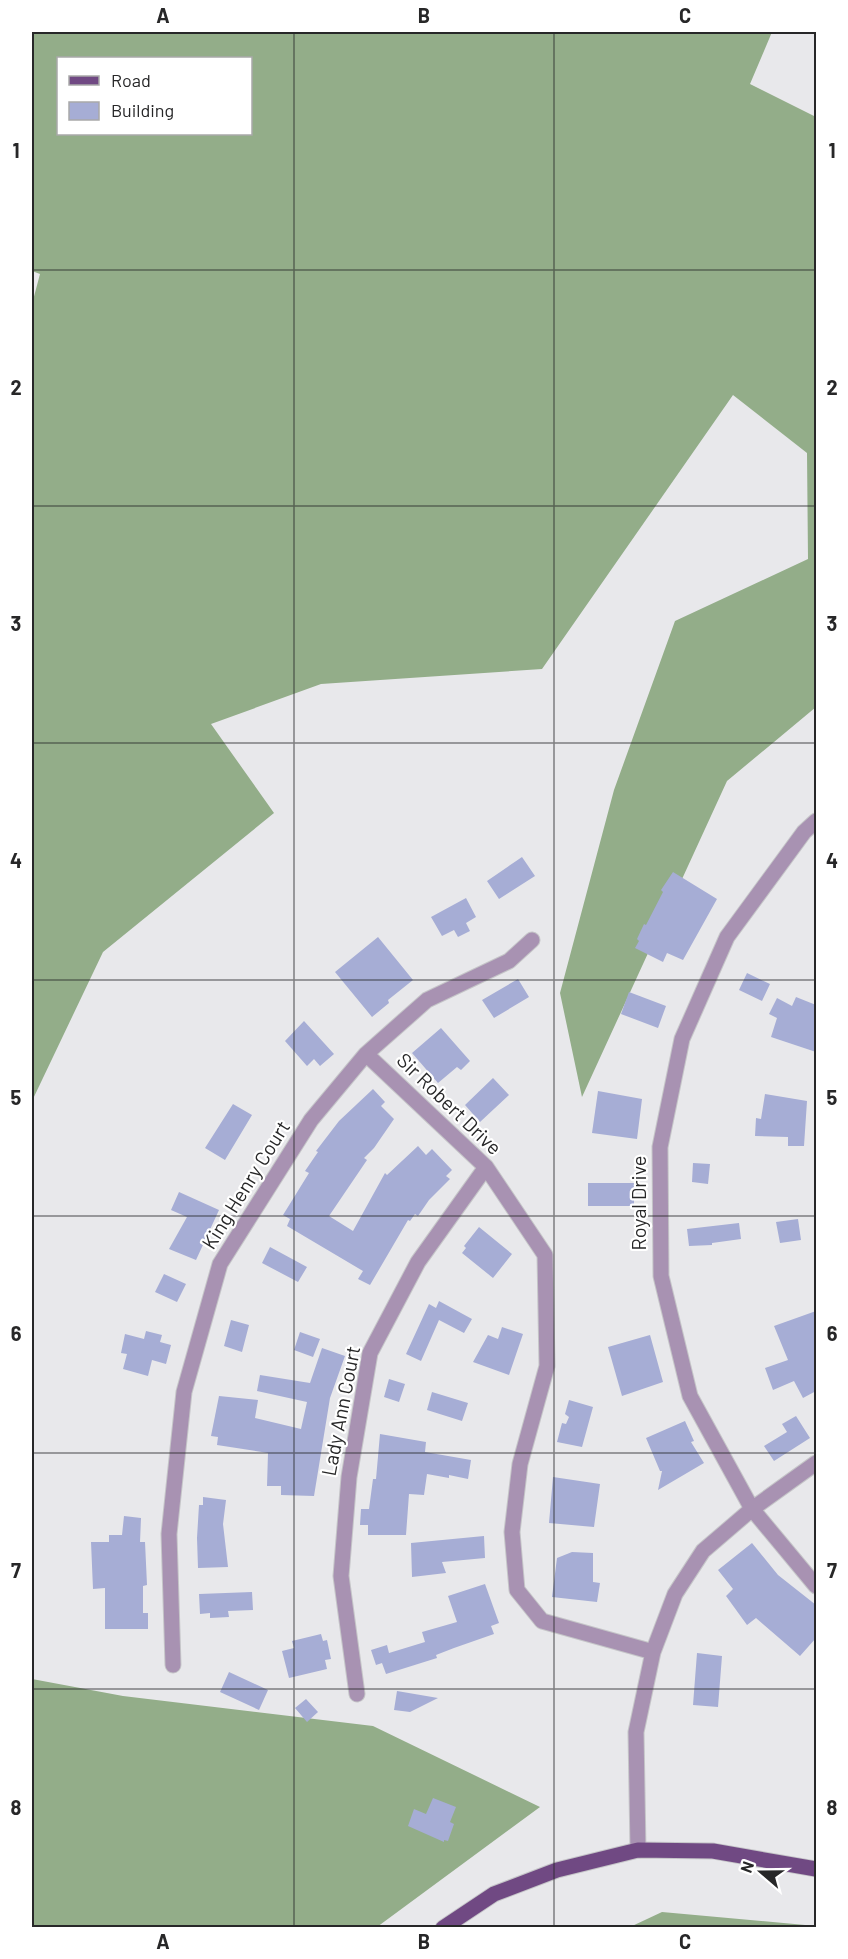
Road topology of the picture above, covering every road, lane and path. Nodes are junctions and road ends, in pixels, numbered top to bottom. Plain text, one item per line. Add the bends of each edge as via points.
1 (816, 821) edge
2 (532, 940) dead end
3 (366, 1054) junction
4 (486, 1167) junction
5 (816, 1463) edge
6 (752, 1509) junction
7 (816, 1586) edge
8 (653, 1652) junction
9 (173, 1665) dead end
10 (357, 1694) dead end
11 (638, 1850) junction
12 (816, 1869) edge
13 (443, 1928) edge

1 - 6 street, Royal Drive via 727,937 682,1039 660,1147 661,1276 690,1396
2 - 3 street, King Henry Court via 509,961 427,1000
3 - 4 street, Sir Robert Drive
3 - 9 street, King Henry Court via 311,1120 220,1264 184,1392 169,1534
4 - 8 street, Sir Robert Drive via 545,1255 547,1366 520,1464 512,1532 517,1590 542,1621
4 - 10 street, Lady Ann Court via 418,1262 370,1353 349,1477 341,1576
5 - 6 street
6 - 7 street, Royal Drive
6 - 8 street via 703,1551 675,1594
8 - 11 street via 636,1732
11 - 12 main road via 713,1851
11 - 13 main road via 557,1870 494,1894

